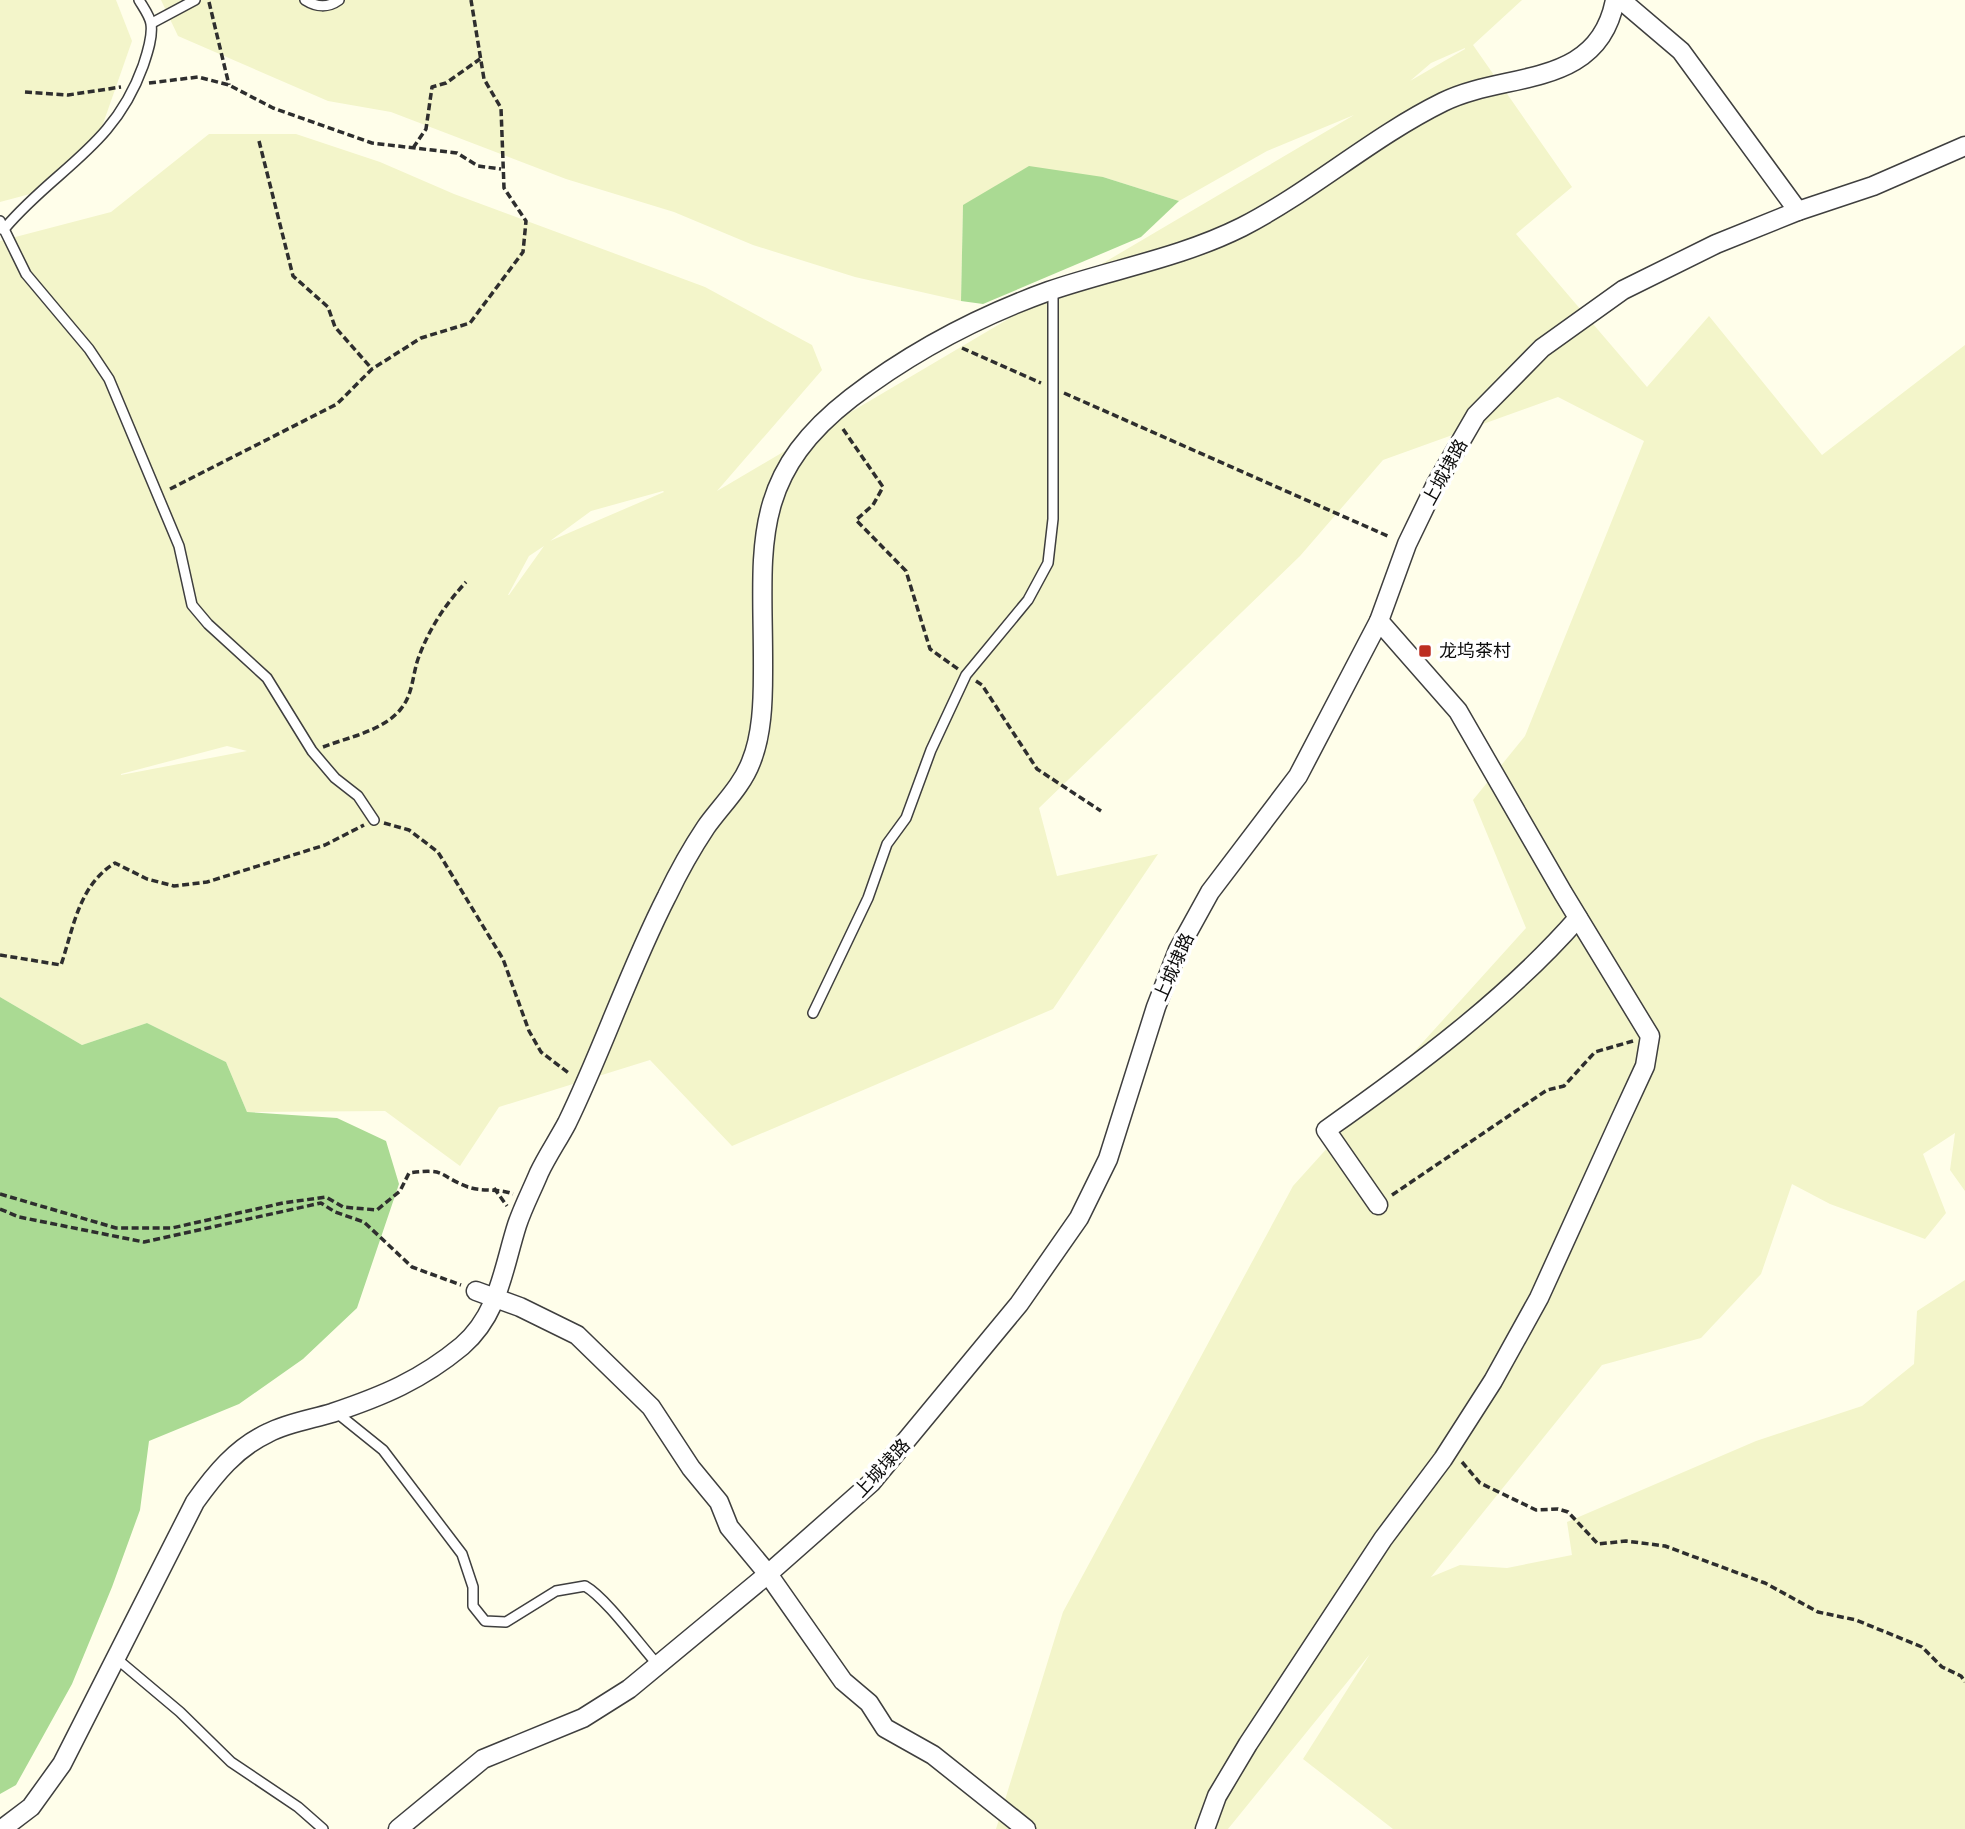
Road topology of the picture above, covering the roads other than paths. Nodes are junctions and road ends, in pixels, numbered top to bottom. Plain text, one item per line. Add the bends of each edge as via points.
1 (139, 0) edge
2 (195, 0) edge
3 (305, 0) edge
4 (339, 0) edge
5 (1615, 0) edge
6 (1621, 0) edge
7 (152, 23) junction
8 (1965, 146) edge
9 (1798, 211) junction
10 (2, 226) edge
11 (1053, 290) junction
12 (1380, 621) junction
13 (374, 820) road end
14 (1578, 918) junction
15 (813, 1013) dead end
16 (1378, 1205) road end
17 (476, 1291) road end
18 (498, 1299) junction
19 (335, 1412) junction
20 (768, 1574) junction
21 (117, 1659) junction
22 (658, 1665) junction
23 (2, 1829) edge
24 (323, 1829) edge
25 (398, 1829) edge
26 (1026, 1829) edge
27 (1205, 1829) edge

1 - 7 lane
2 - 7 lane
3 - 4 lane via 315,6
5 - 11 street via 1610,24 1591,49 1559,69 1527,81 1457,94 1241,227 1180,253
6 - 9 street via 1681,51
7 - 10 lane via 136,85 112,127
8 - 9 street, 上城埭路 via 1873,186
9 - 12 street, 上城埭路 via 1716,244 1623,290 1542,348 1476,415 1407,544
10 - 13 lane via 26,274 109,379 179,545 192,605 267,678 312,751 358,796
11 - 15 lane via 1053,519 1048,563 1028,600 966,675 906,817 887,844 868,898
11 - 18 street via 984,316 903,360 832,412 806,437 783,470 764,542 763,695 750,767 703,832 667,894 518,1223
12 - 14 street via 1458,711
12 - 20 street, 上城埭路 via 1298,776 1210,892 1178,950 1108,1159 1079,1218 1019,1304 871,1483
14 - 16 street via 1540,962 1326,1130
14 - 27 street via 1650,1036 1644,1066 1539,1298 1493,1381 1248,1744 1217,1796
17 - 18 street
18 - 19 street via 467,1342 408,1385
18 - 20 street via 577,1335 651,1407 719,1502 729,1527
19 - 21 street via 267,1433 223,1463 195,1502
19 - 22 lane via 383,1450 463,1554 473,1587 473,1606 485,1620 506,1622 556,1591 584,1586 600,1595
20 - 22 street, 上城埭路
20 - 26 street via 843,1681 869,1703 885,1728 933,1755
21 - 23 street via 62,1764 31,1807
21 - 24 lane via 231,1762
22 - 25 street, 上城埭路 via 583,1718 483,1759

